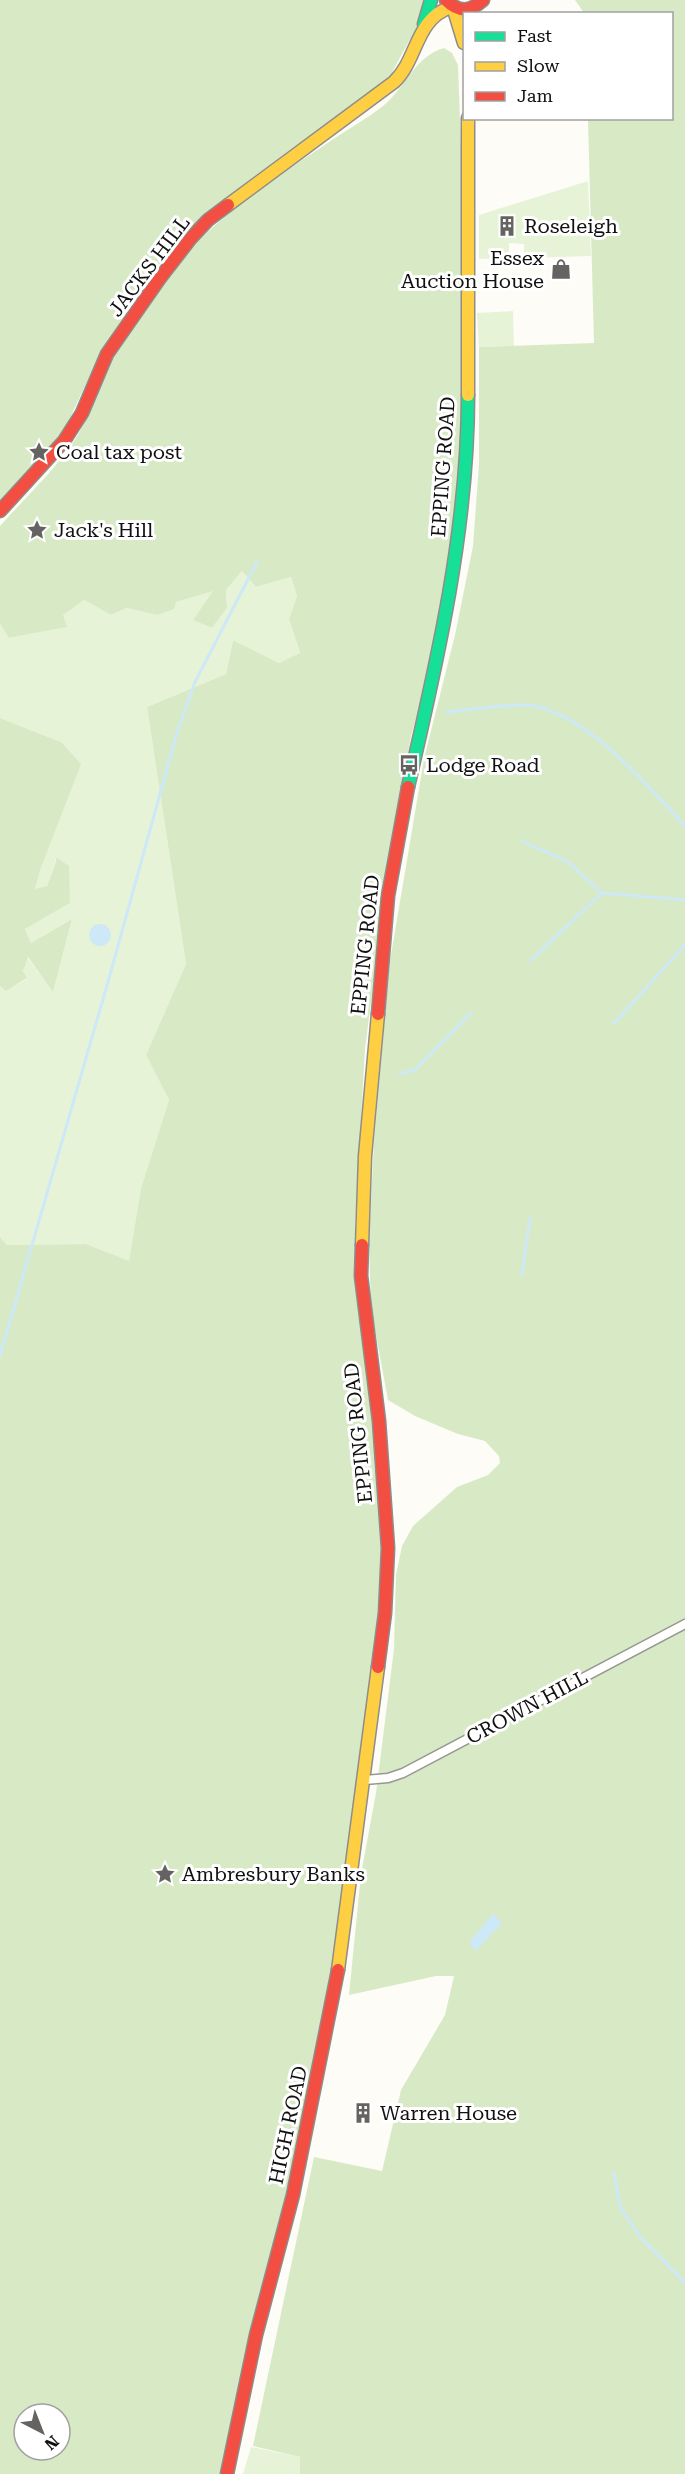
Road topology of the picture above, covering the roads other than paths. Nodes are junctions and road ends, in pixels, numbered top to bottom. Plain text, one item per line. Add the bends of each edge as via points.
1 (430, 0) edge
2 (483, 0) edge
3 (450, 5) edge
4 (421, 33) junction
5 (463, 38) edge
6 (468, 120) edge
7 (0, 511) edge
8 (685, 1624) edge
9 (365, 1780) junction
10 (227, 2474) edge

1 - 4 main road
2 - 3 main road via 471,10
3 - 4 main road via 434,14
3 - 5 main road
4 - 7 main road, JACKS HILL via 398,77 385,90 208,220 191,238 107,354 82,413 64,441
6 - 9 main road, EPPING ROAD via 468,407 464,487 438,660 401,816 388,896 365,1156 361,1276 379,1421 388,1548 386,1613
8 - 9 street, CROWN HILL via 403,1773
9 - 10 main road, HIGH ROAD via 330,2018

